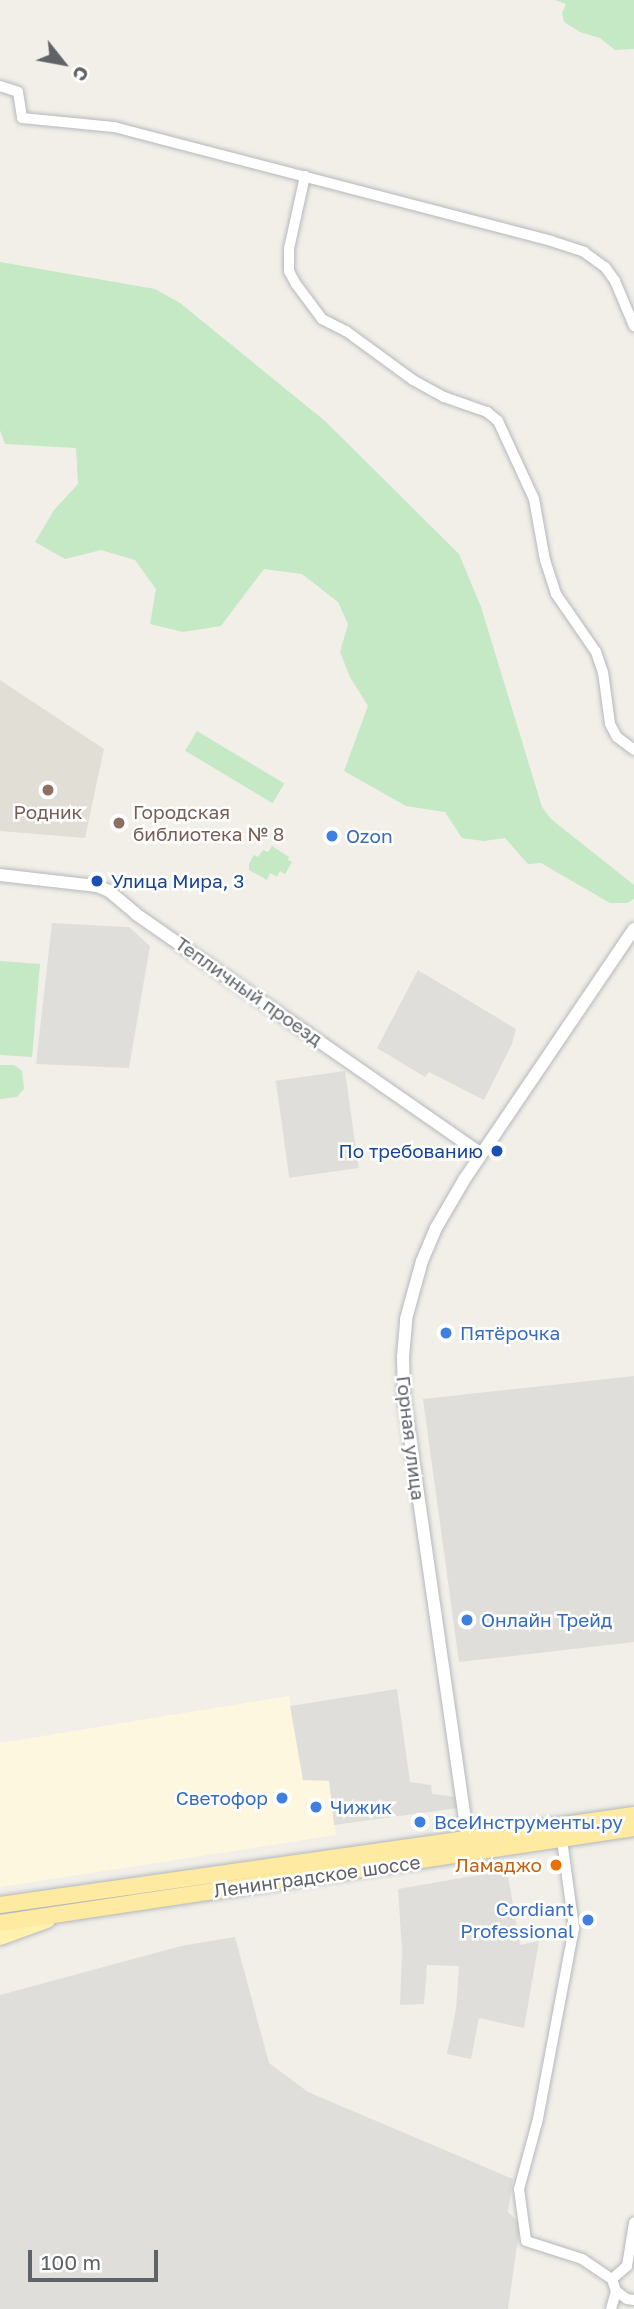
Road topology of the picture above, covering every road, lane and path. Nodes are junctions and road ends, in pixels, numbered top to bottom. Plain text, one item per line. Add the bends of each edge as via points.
1 (0, 86) edge
2 (305, 176) junction
3 (634, 327) edge
4 (634, 750) edge
5 (0, 875) edge
6 (634, 929) edge
7 (481, 1154) junction
8 (634, 1815) edge
9 (634, 1828) edge
10 (468, 1840) junction
11 (562, 1840) junction
12 (0, 1905) edge
13 (68, 1912) junction
14 (0, 1923) edge
15 (0, 1937) edge
16 (634, 2223) edge
17 (612, 2279) junction
18 (616, 2291) junction
19 (634, 2300) edge
20 (611, 2309) edge

1 - 2 street via 18,92 22,118 114,127
2 - 3 street via 584,252 615,281
2 - 4 street via 289,249 289,271 296,284 322,319 413,380 498,421 534,499 556,594 596,652 610,724 617,737
5 - 7 street, Тепличный проезд via 110,891 136,914
6 - 7 street, Горная улица
7 - 10 street, Горная улица via 436,1228 422,1261 407,1313 402,1357 404,1398
8 - 10 highway, Ленинградское шоссе
9 - 11 highway, Ленинградское шоссе
10 - 12 highway, Ленинградское шоссе
11 - 13 highway, Ленинградское шоссе
11 - 17 street via 574,1928 538,2119 519,2189 526,2241 582,2259
13 - 14 highway, Ленинградское шоссе
13 - 15 main road
16 - 17 street via 627,2266
17 - 18 street
18 - 19 street via 626,2300
18 - 20 street

